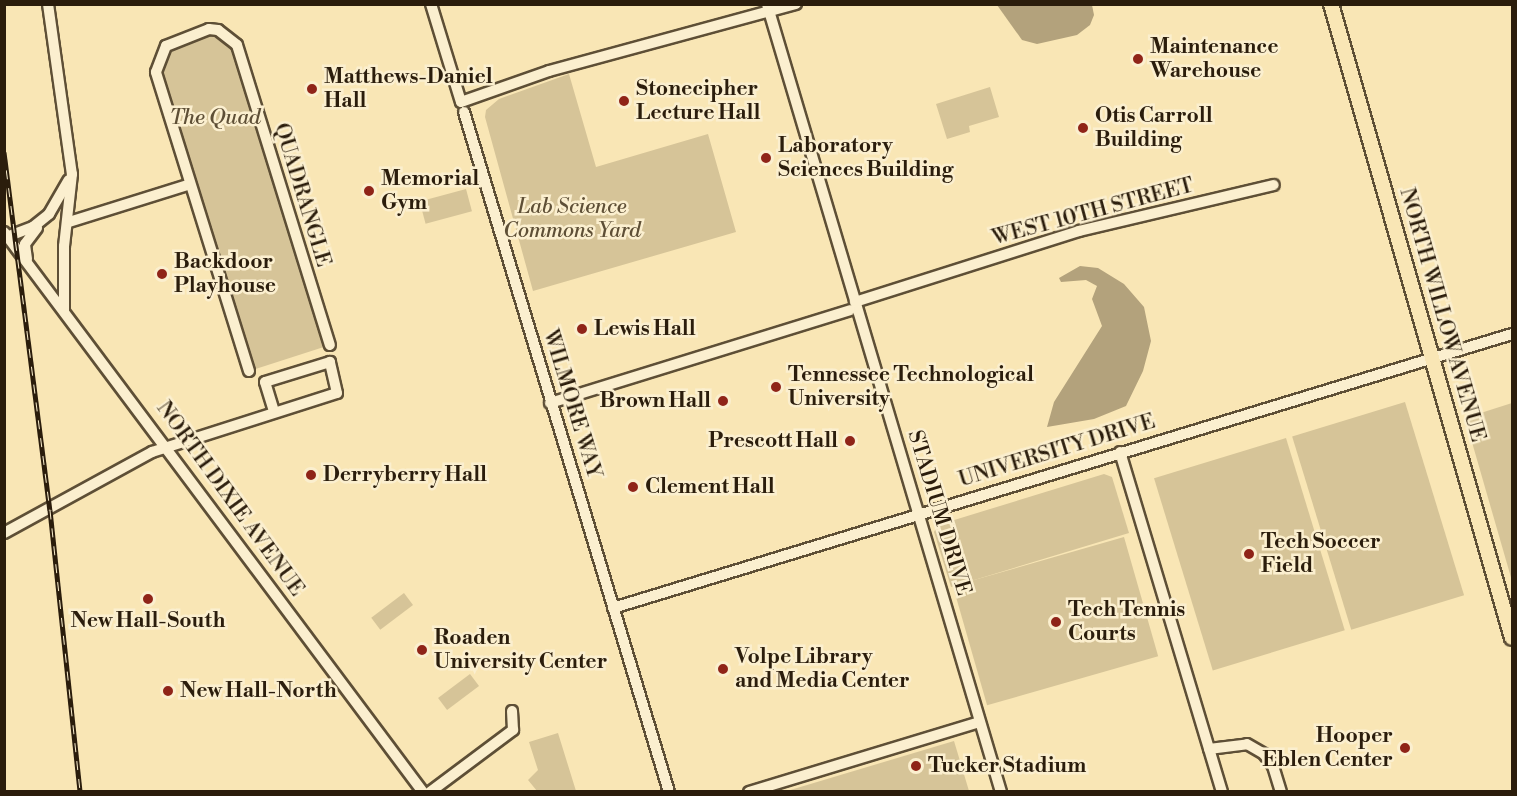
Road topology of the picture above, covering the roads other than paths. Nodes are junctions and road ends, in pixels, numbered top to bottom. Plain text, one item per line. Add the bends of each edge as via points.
1 (48, 4) edge
2 (431, 4) edge
3 (796, 4) edge
4 (1331, 4) edge
5 (769, 8) edge
6 (462, 107) junction
7 (72, 174) junction
8 (188, 185) dead end
9 (1274, 185) dead end
10 (49, 214) junction
11 (69, 222) junction
12 (6, 236) edge
13 (31, 268) junction
14 (852, 306) junction
15 (64, 311) junction
16 (1512, 334) edge
17 (330, 345) dead end
18 (1432, 358) junction
19 (249, 370) dead end
20 (550, 403) junction
21 (274, 412) junction
22 (167, 446) junction
23 (1120, 452) junction
24 (919, 514) junction
25 (4, 533) edge
26 (613, 608) junction
27 (1512, 638) edge
28 (512, 711) dead end
29 (980, 722) junction
30 (1209, 748) junction
31 (423, 792) edge
32 (430, 792) edge
33 (669, 792) edge
34 (749, 792) edge
35 (1001, 792) edge
36 (1222, 792) edge
37 (1281, 792) edge

1 - 7 street
2 - 6 street, WILMORE WAY
3 - 5 street
4 - 18 main road, NORTH WILLOW AVENUE
5 - 6 street via 549,71
5 - 14 street, STADIUM DRIVE
6 - 20 street, WILMORE WAY
7 - 10 street
7 - 11 street
8 - 11 street
9 - 14 street, WEST 10TH STREET via 1079,231
10 - 12 street via 33,227
10 - 13 street via 25,244
11 - 15 street via 63,253
12 - 13 street, NORTH DIXIE AVENUE
13 - 15 street, NORTH DIXIE AVENUE
14 - 20 street, WEST 10TH STREET
14 - 24 street, STADIUM DRIVE
15 - 22 street, NORTH DIXIE AVENUE
16 - 18 street, UNIVERSITY DRIVE
17 - 19 street, QUADRANGLE via 237,45 218,30 209,29 166,46 156,72
18 - 23 street, UNIVERSITY DRIVE
18 - 27 main road, NORTH WILLOW AVENUE
20 - 26 street, WILMORE WAY
21 - 21 street via 339,392 330,362 265,382
21 - 22 street
22 - 25 street
22 - 31 street, NORTH DIXIE AVENUE
23 - 24 street, UNIVERSITY DRIVE
23 - 30 street
24 - 26 street, UNIVERSITY DRIVE
24 - 29 street, STADIUM DRIVE
26 - 33 street, WILMORE WAY
28 - 32 street via 513,730
29 - 34 street
29 - 35 street, STADIUM DRIVE
30 - 36 street
30 - 37 street via 1247,744 1264,754 1273,766

